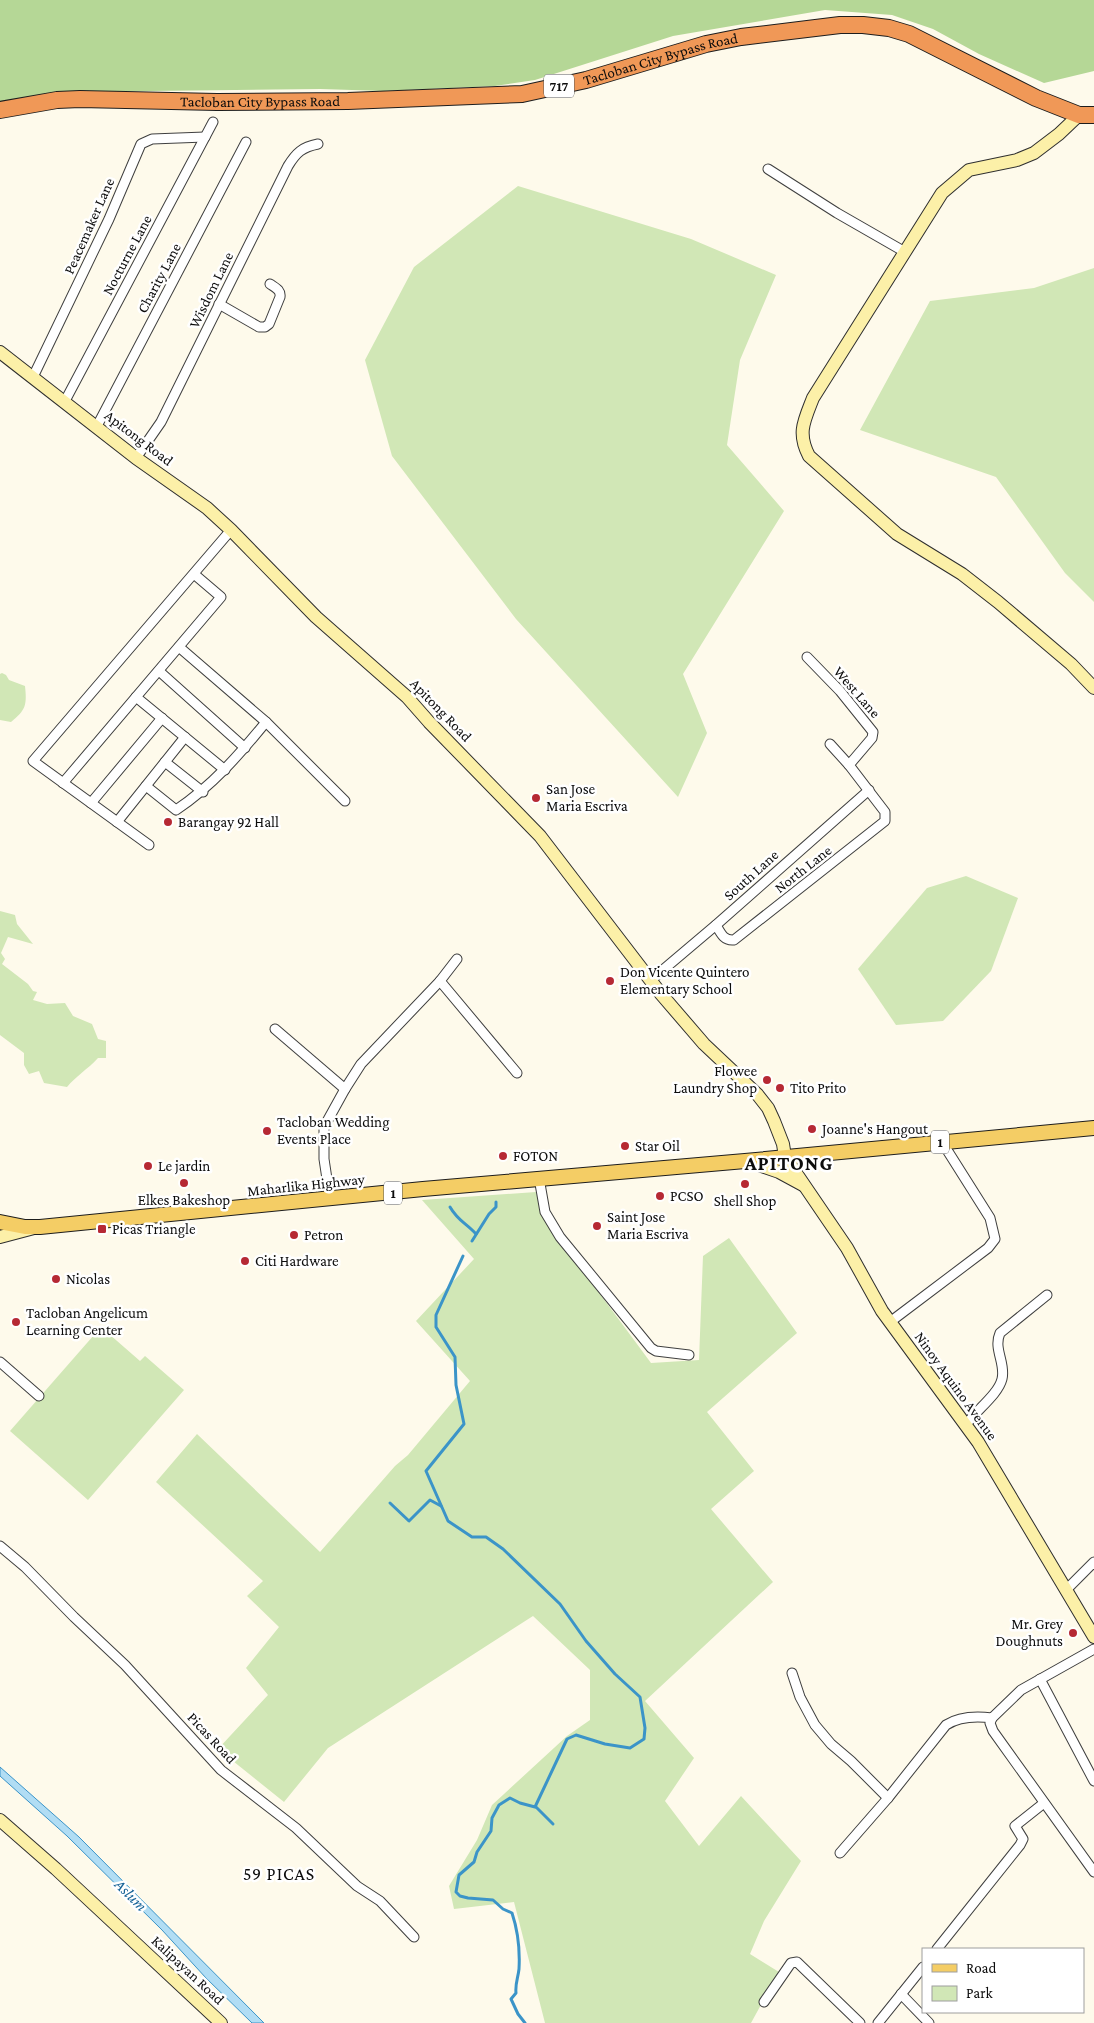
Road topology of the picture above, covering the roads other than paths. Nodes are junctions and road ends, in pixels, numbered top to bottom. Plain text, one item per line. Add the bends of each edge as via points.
1 (0, 110) edge
2 (1086, 115) edge
3 (212, 122) dead end
4 (205, 137) junction
5 (246, 142) dead end
6 (318, 144) dead end
7 (768, 169) dead end
8 (905, 252) junction
9 (270, 284) dead end
10 (219, 304) junction
11 (0, 352) edge
12 (32, 377) junction
13 (65, 401) junction
14 (97, 426) junction
15 (136, 458) junction
16 (231, 530) junction
17 (194, 574) junction
18 (179, 647) junction
19 (807, 657) dead end
20 (158, 671) junction
21 (1094, 688) edge
22 (136, 697) junction
23 (162, 718) junction
24 (266, 722) junction
25 (185, 737) junction
26 (830, 744) dead end
27 (244, 748) junction
28 (165, 762) junction
29 (849, 765) junction
30 (225, 770) junction
31 (64, 784) junction
32 (146, 786) junction
33 (869, 790) junction
34 (203, 792) junction
35 (345, 801) dead end
36 (91, 804) junction
37 (117, 822) junction
38 (149, 845) dead end
39 (716, 926) junction
40 (456, 960) dead end
41 (651, 980) junction
42 (440, 981) junction
43 (275, 1029) dead end
44 (517, 1073) dead end
45 (344, 1089) junction
46 (1094, 1128) edge
47 (942, 1142) junction
48 (785, 1157) junction
49 (745, 1161) junction
50 (539, 1178) junction
51 (809, 1189) junction
52 (330, 1199) junction
53 (0, 1222) edge
54 (40, 1227) junction
55 (0, 1237) edge
56 (1047, 1295) dead end
57 (890, 1322) junction
58 (689, 1355) dead end
59 (0, 1362) edge
60 (39, 1396) dead end
61 (966, 1425) junction
62 (0, 1546) edge
63 (1094, 1562) edge
64 (1066, 1590) junction
65 (1094, 1637) edge
66 (1094, 1648) edge
67 (792, 1673) dead end
68 (1040, 1679) junction
69 (992, 1718) junction
70 (1094, 1780) edge
71 (888, 1798) junction
72 (1044, 1803) junction
73 (0, 1820) edge
74 (840, 1853) dead end
75 (1094, 1872) edge
76 (414, 1937) dead end
77 (938, 1948) edge
78 (922, 1967) edge
79 (901, 1994) junction
80 (764, 2002) dead end
81 (221, 2023) edge
82 (860, 2023) edge
83 (878, 2023) edge
84 (929, 2023) edge

1 - 2 highway, Tacloban City Bypass Road / 717 via 80,99 338,101 522,94 586,80 706,44 779,32 863,25 915,36 1036,98
2 - 8 street via 1034,153 969,170 957,179 942,193
3 - 4 street, Nocturne Lane
4 - 12 street, Peacemaker Lane via 152,139 141,144 109,219
4 - 13 street, Nocturne Lane
5 - 14 street, Charity Lane
6 - 10 street, Wisdom Lane via 306,146 288,166
7 - 8 street
8 - 21 street via 813,398 802,427 803,444 810,456 897,534 962,574 1071,664
9 - 10 street via 281,293 265,327
10 - 15 street, Wisdom Lane via 161,422
11 - 12 street, Apitong Road
12 - 13 street, Apitong Road
13 - 14 street, Apitong Road
14 - 15 street, Apitong Road
15 - 16 street, Apitong Road via 207,508
16 - 17 street
16 - 41 street, Apitong Road via 316,617 407,697 540,836
17 - 18 street via 221,597
17 - 31 street via 33,762
18 - 20 street
18 - 24 street
19 - 29 street, West Lane via 873,732 872,738
20 - 22 street
20 - 27 street
22 - 23 street
22 - 31 street
23 - 25 street
23 - 36 street
24 - 27 street
24 - 35 street
25 - 28 street
25 - 30 street
26 - 29 street
27 - 30 street
28 - 32 street
28 - 34 street
29 - 33 street
30 - 34 street
31 - 36 street
32 - 34 street via 176,810
32 - 37 street
33 - 39 street, South Lane
33 - 39 street, North Lane via 885,812 885,821 734,940 724,938
36 - 37 street
37 - 38 street
39 - 41 street, South Lane
40 - 42 street
41 - 48 street, Apitong Road via 704,1044 768,1108
42 - 44 street
42 - 45 street via 361,1064
43 - 45 street
45 - 52 street via 324,1127 324,1159
46 - 47 main road, Maharlika Highway / 1
47 - 48 main road, Maharlika Highway / 1
47 - 57 street via 990,1218 995,1239 988,1248
48 - 49 main road, Maharlika Highway / 1
48 - 51 street, Ninoy Aquino Avenue
49 - 50 main road, Maharlika Highway / 1
49 - 51 street via 778,1172
50 - 52 main road, Maharlika Highway / 1
50 - 58 street via 545,1212 560,1237 651,1348
51 - 57 street, Ninoy Aquino Avenue
52 - 54 main road, Maharlika Highway / 1
53 - 54 main road, Maharlika Highway / 1
54 - 55 street
56 - 61 street via 1000,1333 997,1340 1002,1381
57 - 61 street, Ninoy Aquino Avenue
59 - 60 street
61 - 64 street, Ninoy Aquino Avenue
62 - 76 street, Picas Road via 125,1665 222,1770 296,1828 357,1886 380,1902
63 - 64 street
64 - 65 street, Ninoy Aquino Avenue
66 - 68 street
67 - 71 street via 815,1726
68 - 69 street via 1021,1690
68 - 70 street
69 - 71 street via 965,1718 946,1725
69 - 72 street via 993,1731
71 - 74 street
72 - 75 street
72 - 77 street via 1015,1826 1022,1839 1020,1845
73 - 81 street, Kalipayan Road
78 - 79 street
79 - 83 street
79 - 84 street
80 - 82 street via 790,1963 797,1962

